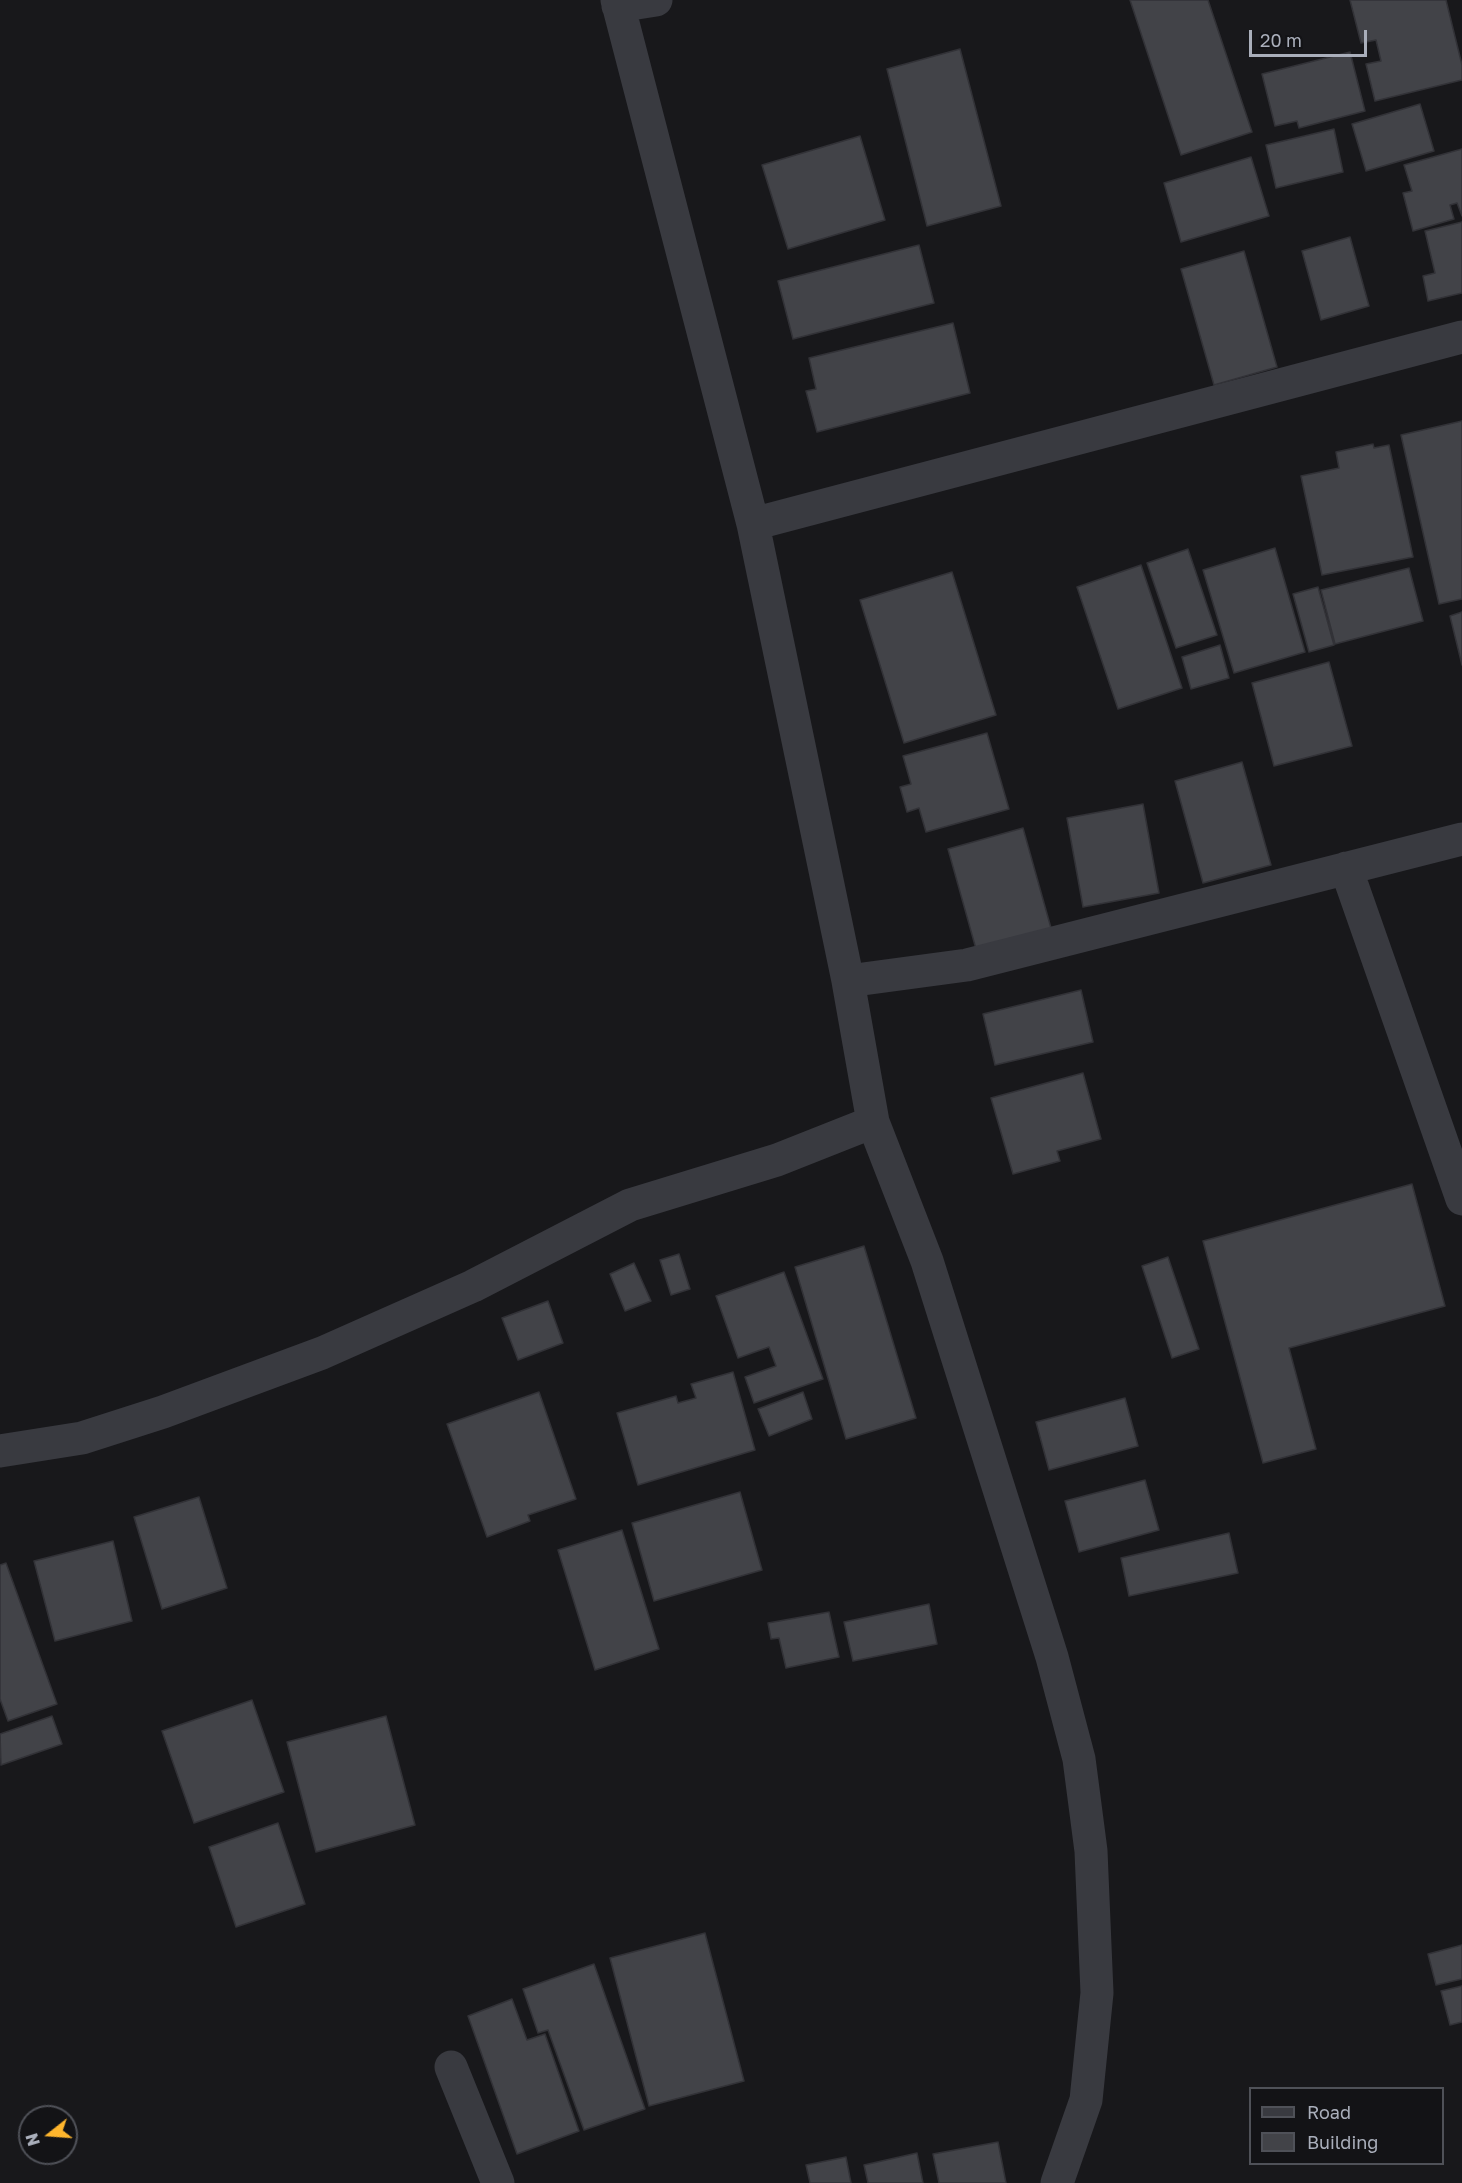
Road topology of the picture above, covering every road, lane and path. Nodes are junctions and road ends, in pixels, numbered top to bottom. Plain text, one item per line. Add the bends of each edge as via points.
1 (656, 0) edge
2 (618, 3) edge
3 (1462, 337) edge
4 (753, 524) junction
5 (1462, 839) edge
6 (1346, 868) junction
7 (848, 981) junction
8 (873, 1122) junction
9 (1462, 1199) edge
10 (0, 1451) edge
11 (451, 2067) dead end
12 (498, 2183) edge
13 (1057, 2183) edge

1 - 2 street
2 - 4 street
3 - 4 street
4 - 7 street
5 - 6 street
6 - 7 street via 967,965
6 - 9 street
7 - 8 street
8 - 10 street via 777,1160 630,1205 472,1286 322,1353 82,1438
8 - 13 street via 927,1261 1080,1759 1091,1851 1097,1993 1086,2100
11 - 12 street

